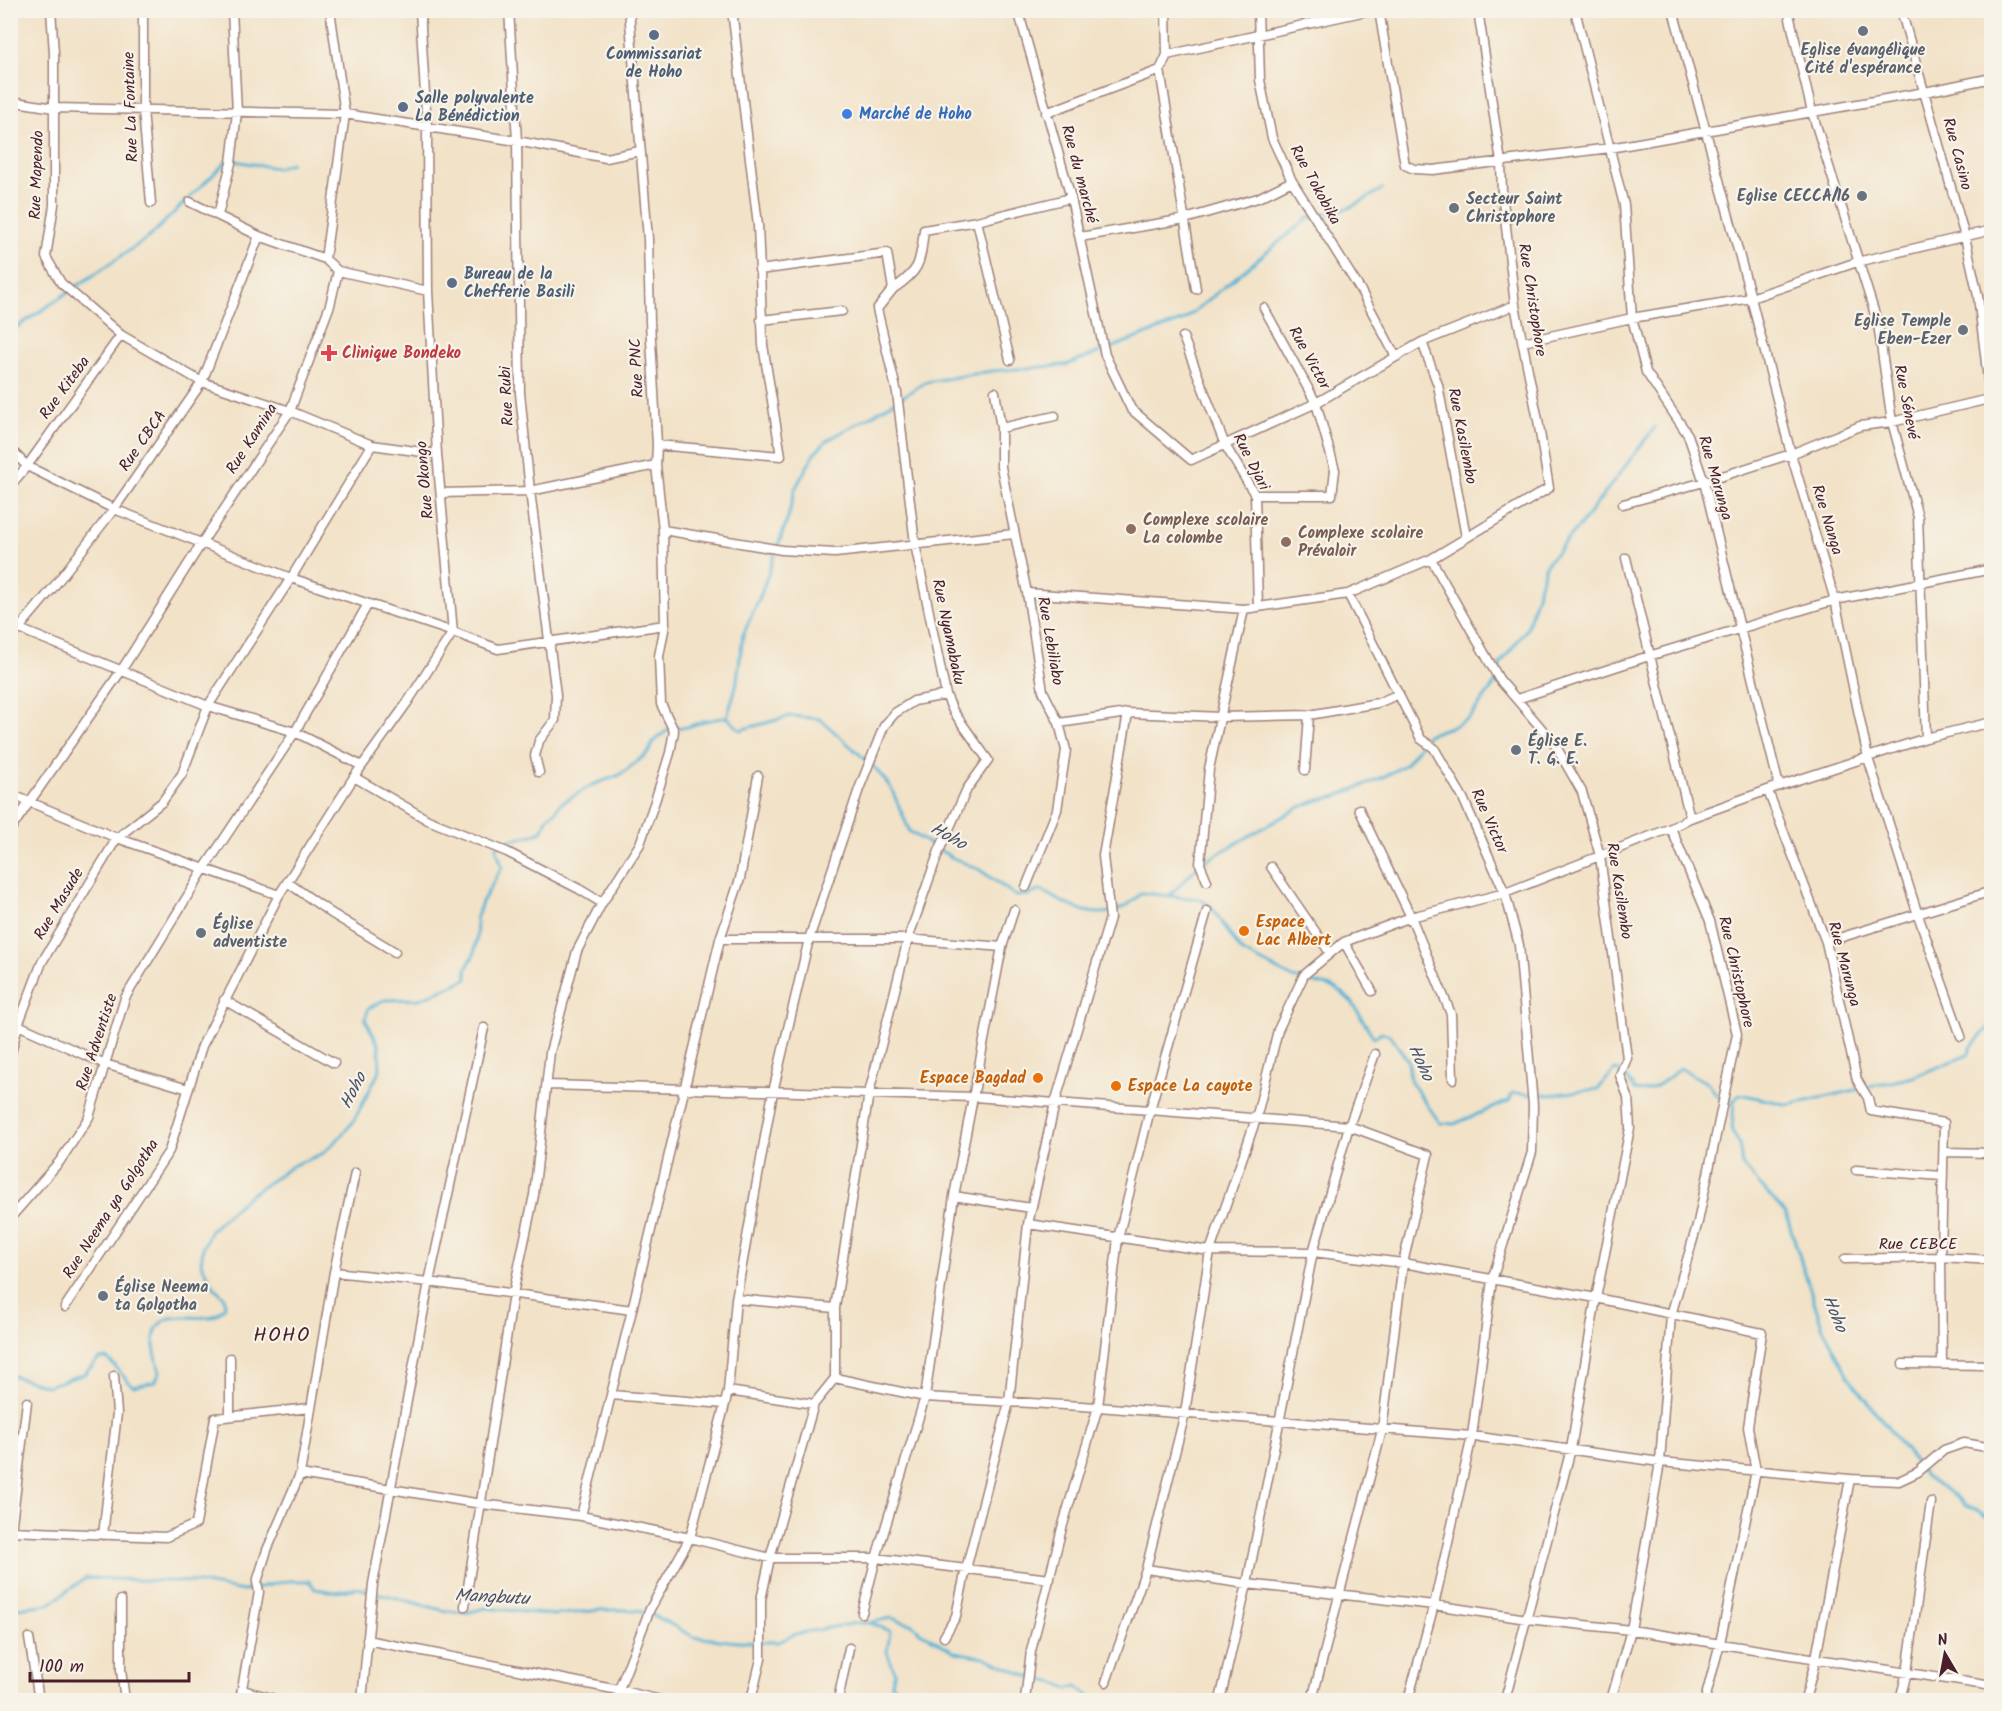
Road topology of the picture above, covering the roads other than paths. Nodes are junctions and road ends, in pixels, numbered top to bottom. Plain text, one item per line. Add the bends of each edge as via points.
1 (51, 10) edge
2 (143, 10) edge
3 (232, 10) edge
4 (330, 10) edge
5 (420, 10) edge
6 (509, 10) edge
7 (629, 10) edge
8 (732, 10) edge
9 (1018, 10) edge
10 (1166, 10) edge
11 (1258, 10) edge
12 (1371, 10) edge
13 (1379, 10) edge
14 (1478, 10) edge
15 (1575, 10) edge
16 (1673, 10) edge
17 (1788, 10) edge
18 (1901, 10) edge
19 (1259, 35) junction
20 (1167, 55) junction
21 (1160, 70) junction
22 (1992, 78) edge
23 (1925, 92) junction
24 (10, 101) edge
25 (54, 108) junction
26 (143, 110) junction
27 (237, 112) junction
28 (1812, 112) junction
29 (1046, 113) junction
30 (345, 114) junction
31 (427, 128) junction
32 (1705, 130) junction
33 (517, 141) junction
34 (1610, 148) junction
35 (640, 151) junction
36 (1501, 162) junction
37 (1292, 181) junction
38 (1071, 198) junction
39 (190, 202) dead end
40 (151, 203) dead end
41 (218, 215) junction
42 (1185, 219) junction
43 (977, 221) junction
44 (1992, 230) edge
45 (259, 236) junction
46 (1080, 237) junction
47 (1965, 237) junction
48 (325, 260) junction
49 (1857, 262) junction
50 (759, 270) junction
51 (338, 271) junction
52 (893, 289) junction
53 (1196, 290) dead end
54 (428, 291) junction
55 (1751, 298) junction
56 (1515, 305) junction
57 (1264, 308) dead end
58 (842, 311) dead end
59 (1632, 318) junction
60 (761, 320) junction
61 (121, 335) junction
62 (1183, 337) dead end
63 (1422, 342) junction
64 (1523, 342) junction
65 (1396, 357) junction
66 (1010, 360) dead end
67 (202, 382) junction
68 (995, 392) dead end
69 (1989, 399) junction
70 (1316, 403) junction
71 (290, 411) junction
72 (1992, 413) edge
73 (1055, 416) dead end
74 (1892, 422) junction
75 (1001, 428) junction
76 (657, 444) junction
77 (372, 445) junction
78 (1225, 445) junction
79 (10, 449) edge
80 (437, 454) junction
81 (1791, 454) junction
82 (656, 465) junction
83 (27, 466) junction
84 (1704, 482) junction
85 (10, 486) edge
86 (530, 491) junction
87 (441, 493) junction
88 (1255, 495) junction
89 (1623, 504) dead end
90 (114, 510) junction
91 (663, 530) junction
92 (1014, 534) junction
93 (1466, 537) junction
94 (201, 544) junction
95 (915, 544) junction
96 (1626, 558) dead end
97 (1431, 559) junction
98 (1992, 569) edge
99 (291, 578) junction
100 (1922, 582) junction
101 (1027, 594) junction
102 (1348, 594) junction
103 (1835, 600) junction
104 (368, 604) junction
105 (1258, 607) junction
106 (1244, 609) junction
107 (665, 625) junction
108 (15, 627) edge
109 (1739, 629) junction
110 (453, 632) junction
111 (10, 639) edge
112 (548, 642) junction
113 (1649, 656) junction
114 (121, 671) junction
115 (1399, 694) junction
116 (946, 695) junction
117 (1516, 699) junction
118 (208, 706) junction
119 (1128, 713) junction
120 (1309, 715) junction
121 (1221, 717) junction
122 (1059, 723) junction
123 (1989, 723) edge
124 (295, 732) junction
125 (1992, 737) edge
126 (1926, 738) junction
127 (1868, 758) junction
128 (362, 766) junction
129 (1305, 770) dead end
130 (539, 772) dead end
131 (758, 776) dead end
132 (354, 777) junction
133 (1779, 786) junction
134 (1768, 791) junction
135 (10, 794) edge
136 (32, 802) junction
137 (1359, 809) dead end
138 (1690, 818) junction
139 (1671, 828) junction
140 (10, 830) edge
141 (117, 838) junction
142 (1600, 856) junction
143 (1271, 867) dead end
144 (204, 869) junction
145 (1207, 881) dead end
146 (287, 882) junction
147 (1026, 887) dead end
148 (1992, 891) edge
149 (1505, 894) junction
150 (279, 895) junction
151 (602, 903) junction
152 (1014, 910) dead end
153 (1207, 911) dead end
154 (1918, 915) junction
155 (1411, 917) junction
156 (720, 939) junction
157 (809, 939) junction
158 (908, 939) junction
159 (1344, 942) junction
160 (1826, 942) junction
161 (1002, 947) junction
162 (395, 952) dead end
163 (1330, 953) junction
164 (1372, 991) dead end
165 (224, 1000) junction
166 (14, 1025) edge
167 (484, 1028) dead end
168 (1961, 1036) dead end
169 (1375, 1054) dead end
170 (10, 1057) edge
171 (334, 1063) dead end
172 (105, 1064) junction
173 (1453, 1079) dead end
174 (547, 1085) junction
175 (188, 1089) junction
176 (685, 1089) junction
177 (773, 1092) junction
178 (869, 1093) junction
179 (974, 1097) junction
180 (1055, 1103) junction
181 (1150, 1110) junction
182 (1256, 1119) junction
183 (1349, 1126) junction
184 (1944, 1152) junction
185 (1992, 1153) edge
186 (1856, 1170) dead end
187 (354, 1173) dead end
188 (1943, 1176) junction
189 (954, 1196) junction
190 (1031, 1208) junction
191 (10, 1218) edge
192 (1028, 1224) junction
193 (1118, 1238) junction
194 (1210, 1251) junction
195 (1313, 1252) junction
196 (1941, 1257) junction
197 (1845, 1259) dead end
198 (1992, 1260) edge
199 (1403, 1263) junction
200 (334, 1272) junction
201 (1492, 1280) junction
202 (429, 1281) junction
203 (513, 1294) junction
204 (1596, 1298) junction
205 (736, 1299) junction
206 (65, 1307) dead end
207 (835, 1308) junction
208 (632, 1310) junction
209 (1671, 1315) junction
210 (230, 1358) dead end
211 (1903, 1364) dead end
212 (1942, 1364) junction
213 (1992, 1365) edge
214 (114, 1376) dead end
215 (835, 1378) junction
216 (728, 1391) junction
217 (610, 1395) junction
218 (925, 1397) junction
219 (27, 1402) dead end
220 (1009, 1402) junction
221 (725, 1404) junction
222 (814, 1404) junction
223 (1098, 1407) junction
224 (310, 1408) junction
225 (1185, 1413) junction
226 (230, 1416) junction
227 (1280, 1420) junction
228 (1383, 1430) junction
229 (1472, 1436) junction
230 (1992, 1448) edge
231 (1571, 1449) junction
232 (1660, 1462) junction
233 (1756, 1470) junction
234 (300, 1474) junction
235 (1850, 1479) junction
236 (391, 1489) junction
237 (1931, 1502) dead end
238 (481, 1504) junction
239 (581, 1516) junction
240 (11, 1531) edge
241 (103, 1534) junction
242 (690, 1539) junction
243 (770, 1558) junction
244 (876, 1558) junction
245 (966, 1569) junction
246 (1146, 1569) junction
247 (1050, 1579) junction
248 (1247, 1584) junction
249 (1341, 1594) junction
250 (121, 1600) dead end
251 (1434, 1605) junction
252 (465, 1606) dead end
253 (862, 1613) dead end
254 (1527, 1619) junction
255 (1631, 1630) junction
256 (944, 1637) dead end
257 (29, 1638) dead end
258 (367, 1640) junction
259 (1720, 1643) junction
260 (849, 1648) dead end
261 (1816, 1658) junction
262 (1908, 1672) junction
263 (1106, 1682) dead end
264 (1992, 1686) edge
265 (243, 1690) junction
266 (618, 1690) junction
267 (39, 1701) edge
268 (125, 1701) edge
269 (240, 1701) edge
270 (278, 1701) edge
271 (362, 1701) edge
272 (615, 1701) edge
273 (661, 1701) edge
274 (751, 1701) edge
275 (838, 1701) edge
276 (1025, 1701) edge
277 (1220, 1701) edge
278 (1312, 1701) edge
279 (1408, 1701) edge
280 (1505, 1701) edge
281 (1611, 1701) edge
282 (1705, 1701) edge
283 (1805, 1701) edge
284 (1900, 1701) edge

1 - 25 street, Rue Mapendo
2 - 26 street, Rue La Fontaine
3 - 27 street
4 - 30 street
5 - 31 street, Rue Okongo
6 - 33 street, Rue Rubi
7 - 35 street, Rue PNC
8 - 50 street via 758,225
9 - 29 street, Rue du marché
10 - 20 street
11 - 19 street, Rue Tokobika
12 - 19 street
13 - 36 street via 1405,165 1432,170
14 - 36 street, Rue Christophore
15 - 34 street, Rue Marunga
16 - 32 street, Rue Nanga
17 - 28 street, Rue Sénevé
18 - 23 street, Rue Casino
19 - 20 street
19 - 37 street, Rue Tokobika via 1260,80 1272,138
20 - 21 street
21 - 29 street
21 - 42 street
22 - 23 street
23 - 28 street
23 - 47 street, Rue Casino
24 - 25 street
25 - 26 street
25 - 61 street, Rue Mapendo via 54,206 46,257 61,283
26 - 27 street
26 - 40 street, Rue La Fontaine
27 - 30 street
27 - 41 street via 231,163
28 - 32 street
28 - 49 street, Rue Sénevé
29 - 38 street, Rue du marché
30 - 31 street
30 - 48 street
31 - 33 street
31 - 54 street, Rue Okongo
32 - 34 street
32 - 55 street, Rue Nanga
33 - 35 street via 606,158
33 - 86 street, Rue Rubi via 520,393
34 - 36 street
34 - 59 street, Rue Marunga via 1624,206
35 - 76 street, Rue PNC
36 - 56 street, Rue Christophore
37 - 42 street via 1258,198
37 - 65 street, Rue Tokobika via 1361,291
38 - 43 street
38 - 46 street, Rue du marché
39 - 41 street
41 - 45 street
42 - 46 street
42 - 53 street
43 - 52 street via 924,230 921,260 911,277
43 - 66 street
44 - 47 street
45 - 48 street
45 - 67 street, Rue CBCA
46 - 78 street, Rue du marché via 1105,351 1131,409 1191,460
47 - 49 street
47 - 69 street, Rue Casino via 1978,296
48 - 51 street
49 - 55 street
49 - 74 street, Rue Sénevé via 1878,324
50 - 52 street via 887,254
50 - 60 street
51 - 54 street
51 - 71 street, Rue Kamina via 330,305
52 - 95 street, Rue Nyamabaku via 877,309 898,398
54 - 80 street, Rue Okongo
55 - 59 street
55 - 81 street, Rue Nanga
56 - 63 street
56 - 64 street, Rue Christophore
57 - 70 street, Rue Victor
58 - 60 street
59 - 64 street
59 - 84 street, Rue Marunga via 1646,372 1688,435
60 - 76 street via 780,456
61 - 67 street, Rue Mapendo
61 - 83 street, Rue Kiteba
62 - 78 street, Rue Djari
63 - 65 street
63 - 93 street, Rue Kasilembo via 1438,385
64 - 93 street, Rue Christophore via 1548,488
65 - 70 street
67 - 71 street, Rue Mapendo
67 - 90 street, Rue CBCA
68 - 75 street, Rue Lebiliabo
69 - 72 street, Rue Casino
69 - 74 street
70 - 78 street
70 - 88 street, Rue Victor via 1335,470 1332,495
71 - 77 street, Rue Mapendo
71 - 94 street, Rue Kamina
73 - 75 street
74 - 81 street via 1860,426
74 - 100 street, Rue Sénevé via 1918,517
75 - 92 street, Rue Lebiliabo via 1001,466
76 - 82 street, Rue PNC
77 - 80 street, Rue Mapendo
77 - 99 street
78 - 88 street, Rue Djari
79 - 83 street
80 - 87 street, Rue Okongo
81 - 84 street
81 - 103 street, Rue Nanga
82 - 86 street
82 - 91 street, Rue PNC
83 - 85 street, Rue Kiteba
83 - 90 street
84 - 89 street
84 - 109 street, Rue Marunga
86 - 87 street
86 - 112 street, Rue Rubi
87 - 110 street, Rue Okongo
88 - 105 street, Rue Djari
90 - 94 street
90 - 108 street, Rue CBCA
91 - 95 street via 782,550 835,553
91 - 107 street, Rue PNC
92 - 95 street
92 - 101 street, Rue Lebiliabo
93 - 97 street
94 - 99 street
94 - 114 street, Rue Kamina
95 - 116 street, Rue Nyamabaku
96 - 113 street
97 - 102 street
97 - 117 street, Rue Kasilembo via 1498,679
98 - 100 street
99 - 104 street
99 - 118 street
100 - 103 street
100 - 126 street, Rue Sénevé
101 - 106 street
101 - 122 street, Rue Lebiliabo via 1043,691
102 - 105 street
102 - 115 street, Rue Victor
103 - 109 street
103 - 127 street, Rue Nanga
104 - 110 street
104 - 124 street
105 - 106 street
106 - 121 street
107 - 112 street
107 - 151 street, Rue PNC via 659,656 661,704 674,731 640,844
108 - 111 street, Rue CBCA
108 - 114 street
109 - 113 street
109 - 133 street, Rue Marunga
110 - 112 street via 498,649
110 - 128 street
112 - 130 street, Rue Rubi via 556,695 555,720 538,741 535,756
113 - 117 street
113 - 138 street
114 - 118 street
114 - 136 street, Rue Kamina
115 - 120 street
115 - 149 street, Rue Victor via 1421,739 1434,748 1463,798
116 - 157 street via 914,701 884,726
116 - 158 street, Rue Nyamabaku via 988,760 967,789
117 - 142 street, Rue Kasilembo via 1554,743 1582,792
118 - 124 street
118 - 141 street via 182,774 162,802
119 - 121 street
119 - 122 street
119 - 180 street via 1103,856 1110,918
120 - 121 street
120 - 129 street
121 - 145 street via 1209,769 1200,864
122 - 147 street, Rue Lebiliabo via 1066,750 1057,810
123 - 125 street
123 - 126 street
124 - 128 street
124 - 144 street
126 - 127 street
127 - 133 street
127 - 154 street, Rue Nanga
128 - 132 street
131 - 156 street via 740,879
132 - 146 street
132 - 151 street via 428,820 507,852
133 - 134 street
134 - 138 street
134 - 160 street, Rue Marunga
135 - 136 street
136 - 140 street, Rue Kamina
136 - 141 street
137 - 155 street
138 - 139 street
139 - 142 street
139 - 209 street, Rue Christophore via 1710,921 1737,1034 1698,1222
141 - 144 street
141 - 166 street, Rue Masude via 42,962
142 - 149 street
142 - 204 street, Rue Kasilembo via 1627,1058 1620,1075 1628,1096 1630,1128
143 - 163 street
144 - 150 street
144 - 172 street, Rue Adventiste via 125,998
146 - 150 street
146 - 162 street
148 - 154 street
149 - 155 street
149 - 201 street, Rue Victor via 1519,945 1533,1105 1532,1152
150 - 165 street, Rue Neema ya Golgotha
151 - 174 street via 577,951 550,1052
152 - 161 street
153 - 181 street
154 - 160 street
154 - 168 street, Rue Nanga
155 - 159 street
155 - 173 street via 1451,1014
156 - 157 street
156 - 176 street
157 - 158 street
157 - 177 street
158 - 161 street
158 - 178 street
159 - 163 street
159 - 164 street
160 - 184 street, Rue Marunga via 1857,1080 1871,1111 1944,1123
161 - 179 street
163 - 182 street via 1304,975 1278,1030
165 - 171 street
165 - 175 street, Rue Neema ya Golgotha via 202,1046
166 - 170 street, Rue Masude
166 - 172 street
167 - 202 street
169 - 183 street
172 - 175 street
172 - 191 street, Rue Adventiste via 89,1117 60,1161
174 - 176 street
174 - 203 street via 534,1195
175 - 206 street, Rue Neema ya Golgotha via 169,1151
176 - 177 street
176 - 208 street
177 - 178 street
177 - 205 street
178 - 179 street
178 - 207 street
179 - 180 street
179 - 189 street
180 - 181 street
180 - 190 street
181 - 182 street
181 - 193 street
182 - 183 street
182 - 194 street
183 - 195 street
183 - 199 street via 1428,1155
184 - 185 street
184 - 188 street
186 - 188 street
187 - 200 street
188 - 196 street
189 - 190 street
189 - 218 street
190 - 192 street
192 - 193 street
192 - 220 street
193 - 194 street
193 - 223 street
194 - 195 street
194 - 225 street
195 - 199 street
195 - 227 street
196 - 197 street, Rue CEBCE
196 - 198 street, Rue CEBCE
196 - 212 street
199 - 201 street
199 - 228 street
200 - 202 street
200 - 224 street
201 - 204 street
201 - 229 street, Rue Victor
202 - 203 street
202 - 236 street
203 - 208 street
203 - 238 street
204 - 209 street
204 - 231 street
205 - 207 street
205 - 216 street
207 - 215 street
208 - 217 street
209 - 232 street, Rue Christophore
209 - 233 street via 1762,1333 1748,1427
210 - 226 street
211 - 212 street
212 - 213 street
214 - 241 street via 117,1413
215 - 218 street
215 - 222 street
216 - 221 street
216 - 222 street
217 - 221 street
217 - 239 street
218 - 220 street
218 - 244 street
219 - 240 street
220 - 223 street
220 - 245 street
221 - 242 street
222 - 243 street
223 - 225 street
223 - 247 street
224 - 226 street
224 - 234 street
225 - 227 street
225 - 246 street
226 - 241 street via 215,1418 196,1524 166,1537
227 - 228 street
227 - 248 street
228 - 229 street
228 - 249 street
229 - 231 street
229 - 251 street, Rue Victor
230 - 235 street via 1964,1443 1944,1450 1899,1482
231 - 232 street
231 - 254 street
232 - 233 street
232 - 255 street, Rue Christophore
233 - 235 street
233 - 259 street
234 - 236 street
234 - 265 street via 257,1582 259,1592
235 - 261 street
236 - 238 street
236 - 258 street
237 - 262 street
238 - 239 street
238 - 252 street
239 - 242 street
240 - 241 street
242 - 243 street
242 - 266 street via 650,1610
243 - 244 street
243 - 274 street via 761,1600 760,1659
244 - 245 street
244 - 253 street
245 - 247 street
245 - 256 street via 956,1616
246 - 248 street
246 - 263 street
247 - 276 street via 1031,1651
248 - 249 street
248 - 277 street
249 - 251 street
249 - 278 street
250 - 268 street
251 - 254 street
251 - 279 street, Rue Victor
254 - 255 street
254 - 280 street
255 - 259 street
255 - 281 street, Rue Christophore
257 - 267 street
258 - 266 street
258 - 271 street
259 - 261 street
259 - 282 street
260 - 275 street
261 - 262 street
261 - 283 street
262 - 264 street
262 - 284 street
265 - 269 street
265 - 270 street
266 - 272 street
266 - 273 street

